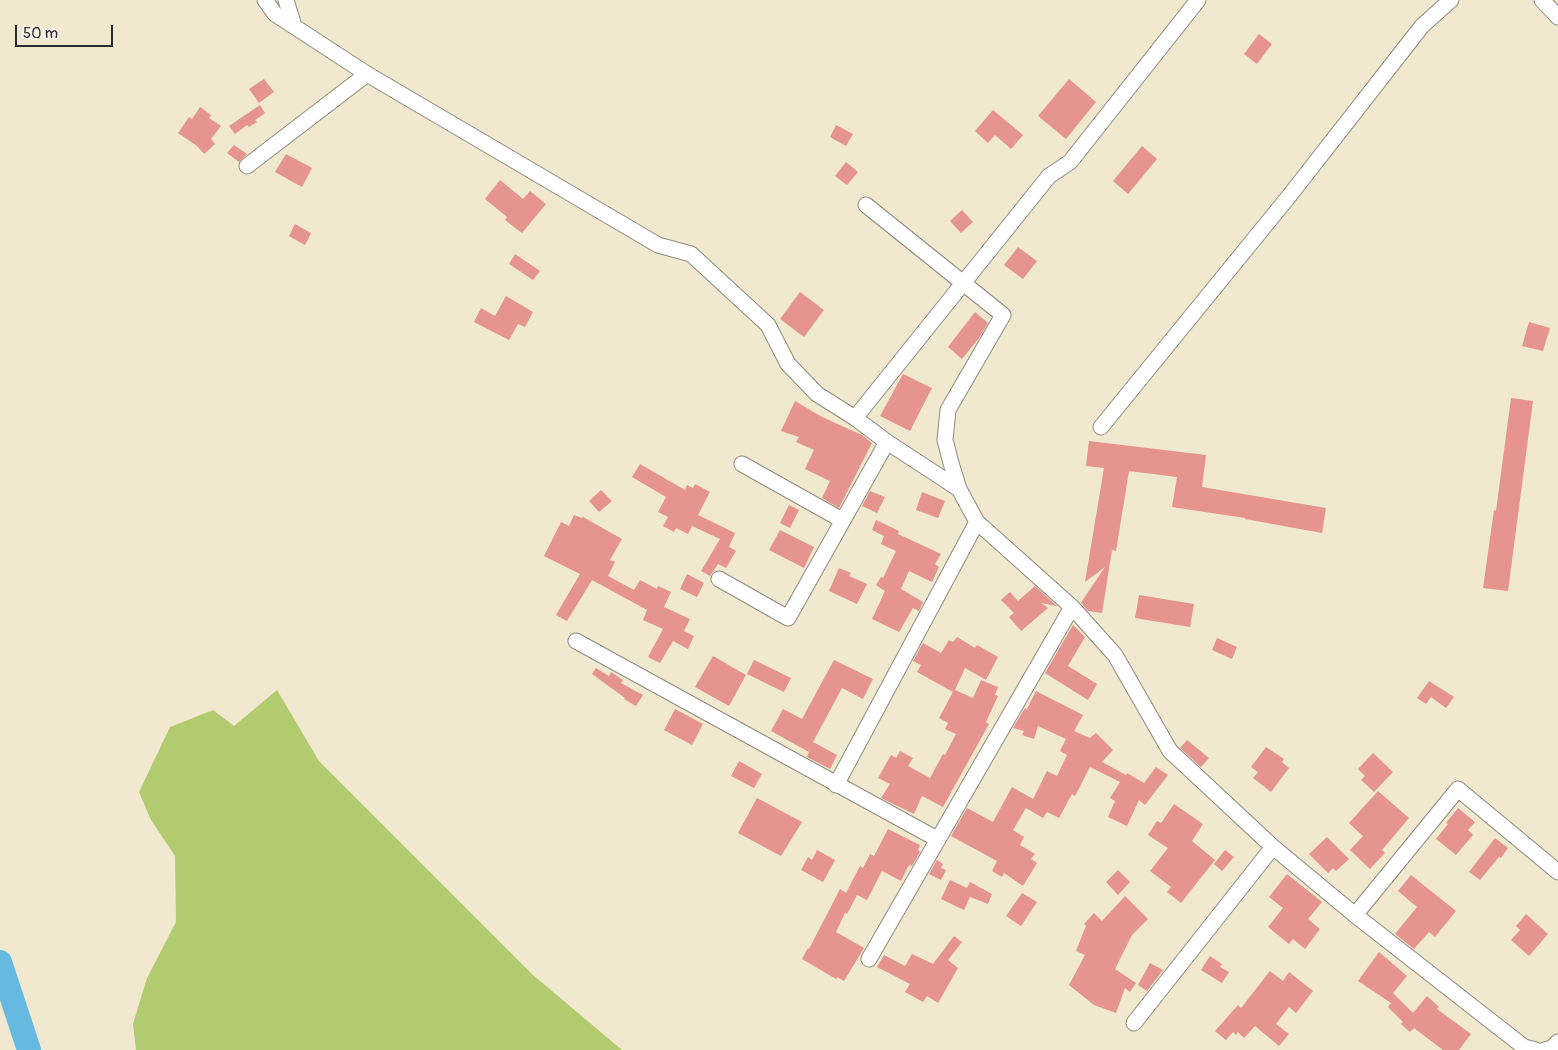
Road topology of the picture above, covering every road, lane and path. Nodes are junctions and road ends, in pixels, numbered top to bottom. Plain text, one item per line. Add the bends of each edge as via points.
1 (265, 0) edge
2 (286, 0) edge
3 (1198, 0) edge
4 (1451, 0) edge
5 (1542, 0) edge
6 (1558, 17) edge
7 (294, 26) junction
8 (367, 74) junction
9 (247, 166) dead end
10 (866, 205) dead end
11 (963, 283) junction
12 (855, 418) junction
13 (1100, 427) dead end
14 (886, 442) junction
15 (742, 464) dead end
16 (960, 489) junction
17 (842, 520) junction
18 (977, 522) junction
19 (719, 579) dead end
20 (1072, 606) junction
21 (576, 641) dead end
22 (836, 785) junction
23 (937, 839) junction
24 (1273, 847) junction
25 (1558, 872) edge
26 (1355, 915) junction
27 (869, 959) dead end
28 (1134, 1023) dead end
29 (1558, 1042) edge
30 (1536, 1050) edge
31 (1545, 1050) edge

1 - 7 street via 275,14
2 - 7 street
3 - 11 street via 1070,162 1049,176
4 - 13 street via 1422,26 1290,195
5 - 6 street
7 - 8 street
8 - 9 street
8 - 12 street via 658,245 691,254 768,325 788,364 817,394
10 - 11 street
11 - 12 street
11 - 16 street via 1003,315 948,410 945,440
12 - 14 street
14 - 16 street
14 - 17 street
15 - 17 street
16 - 18 street
17 - 19 street via 788,618
18 - 20 street
18 - 22 street
20 - 23 street
20 - 24 street via 1115,655 1170,751
21 - 22 street
22 - 23 street
23 - 27 street
24 - 26 street
24 - 28 street
25 - 26 street via 1458,789
26 - 30 street via 1524,1046
29 - 31 street

